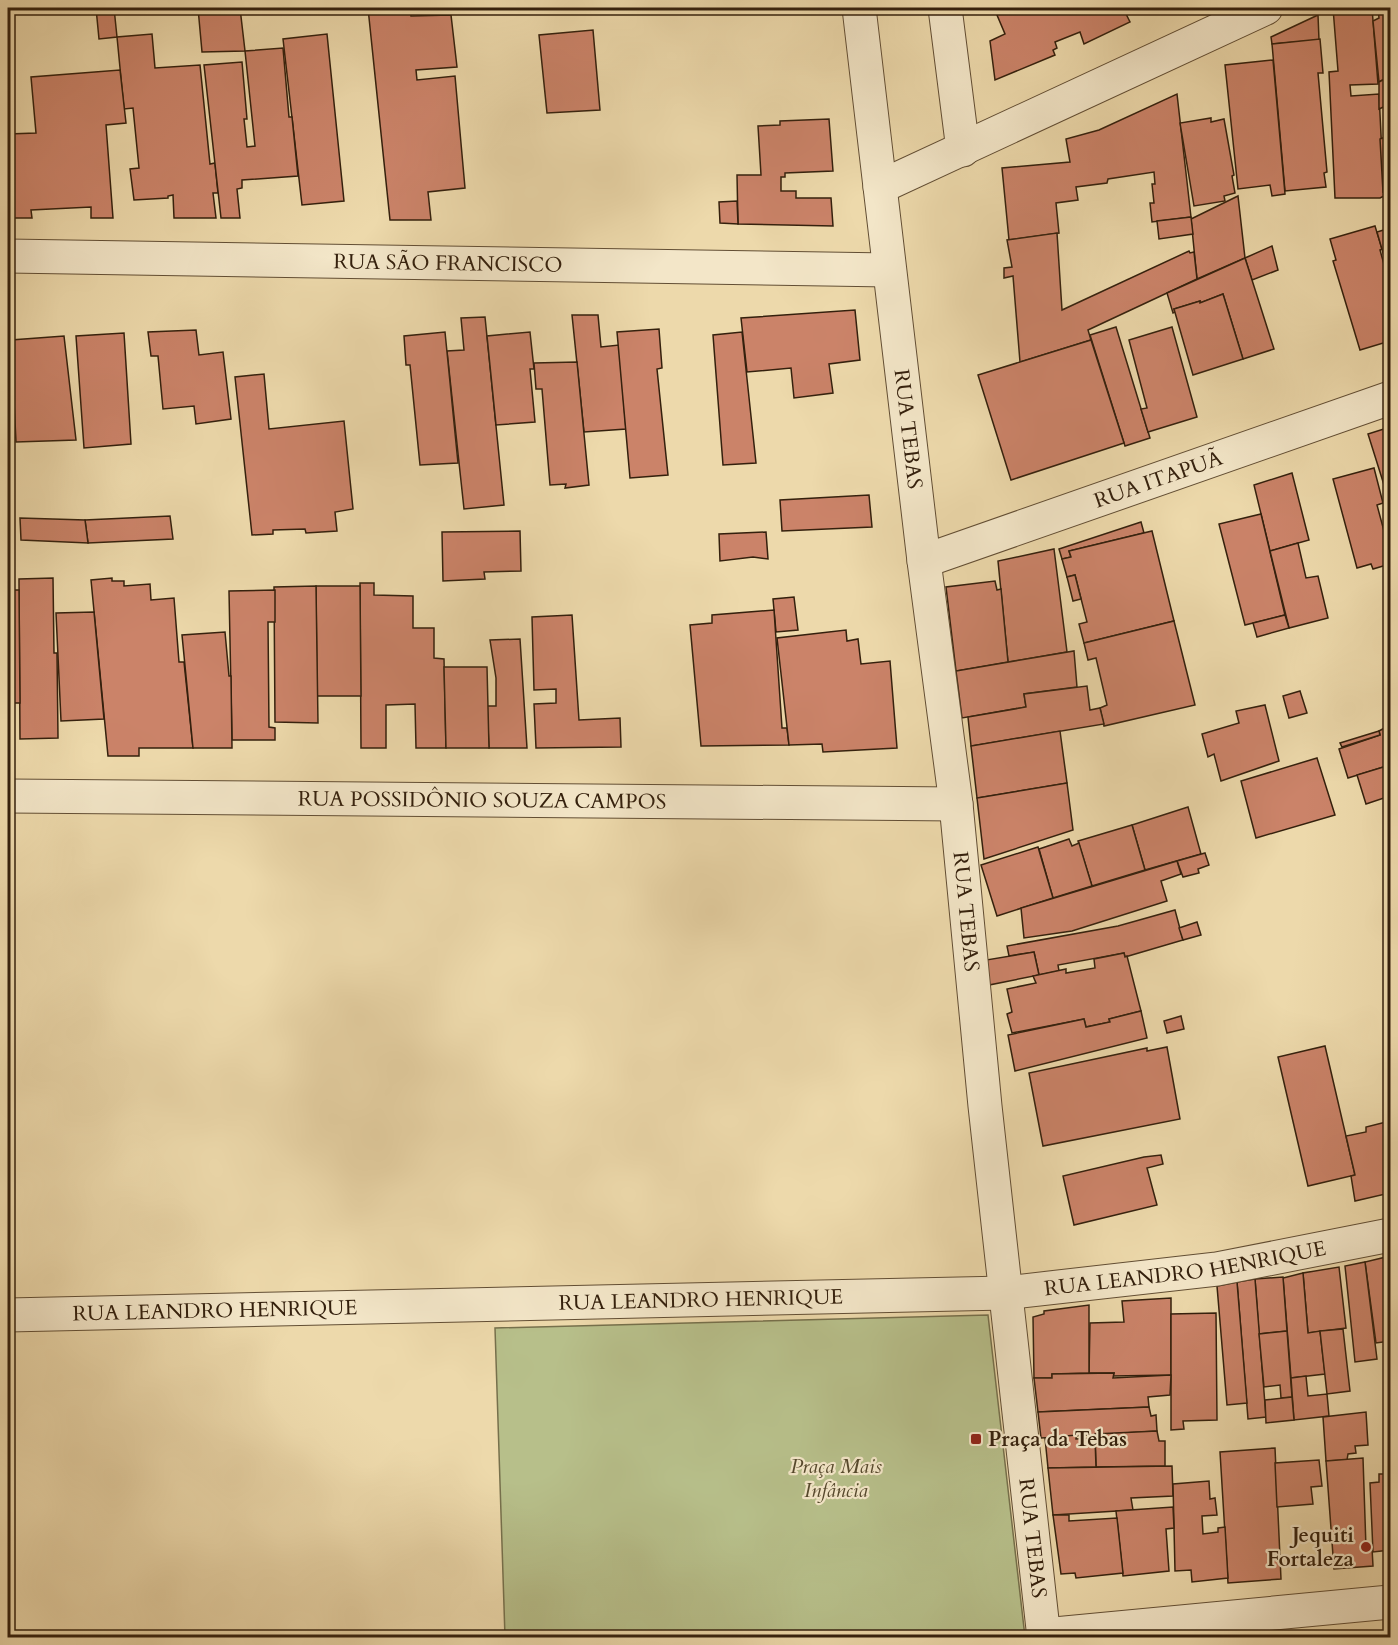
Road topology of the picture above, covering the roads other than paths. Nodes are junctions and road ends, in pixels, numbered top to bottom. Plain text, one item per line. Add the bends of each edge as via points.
1 (859, 8) edge
2 (945, 8) edge
3 (1266, 8) edge
4 (963, 150) junction
5 (880, 187) junction
6 (8, 256) edge
7 (889, 270) junction
8 (1390, 399) edge
9 (924, 561) junction
10 (8, 796) edge
11 (956, 804) junction
12 (1390, 1235) edge
13 (1005, 1293) junction
14 (8, 1315) edge
15 (1390, 1602) edge
16 (1044, 1636) edge

1 - 5 street, RUA TEBAS
2 - 4 street
3 - 4 street
4 - 5 street
5 - 7 street, RUA TEBAS
6 - 7 street, RUA SÃO FRANCISCO
7 - 9 street, RUA TEBAS
8 - 9 street, RUA ITAPUÃ
9 - 11 street, RUA TEBAS
10 - 11 street, RUA POSSIDÔNIO SOUZA CAMPOS
11 - 13 street, RUA TEBAS
12 - 13 street, RUA LEANDRO HENRIQUE via 1217,1269
13 - 14 street, RUA LEANDRO HENRIQUE
13 - 16 street, RUA TEBAS
15 - 16 street

